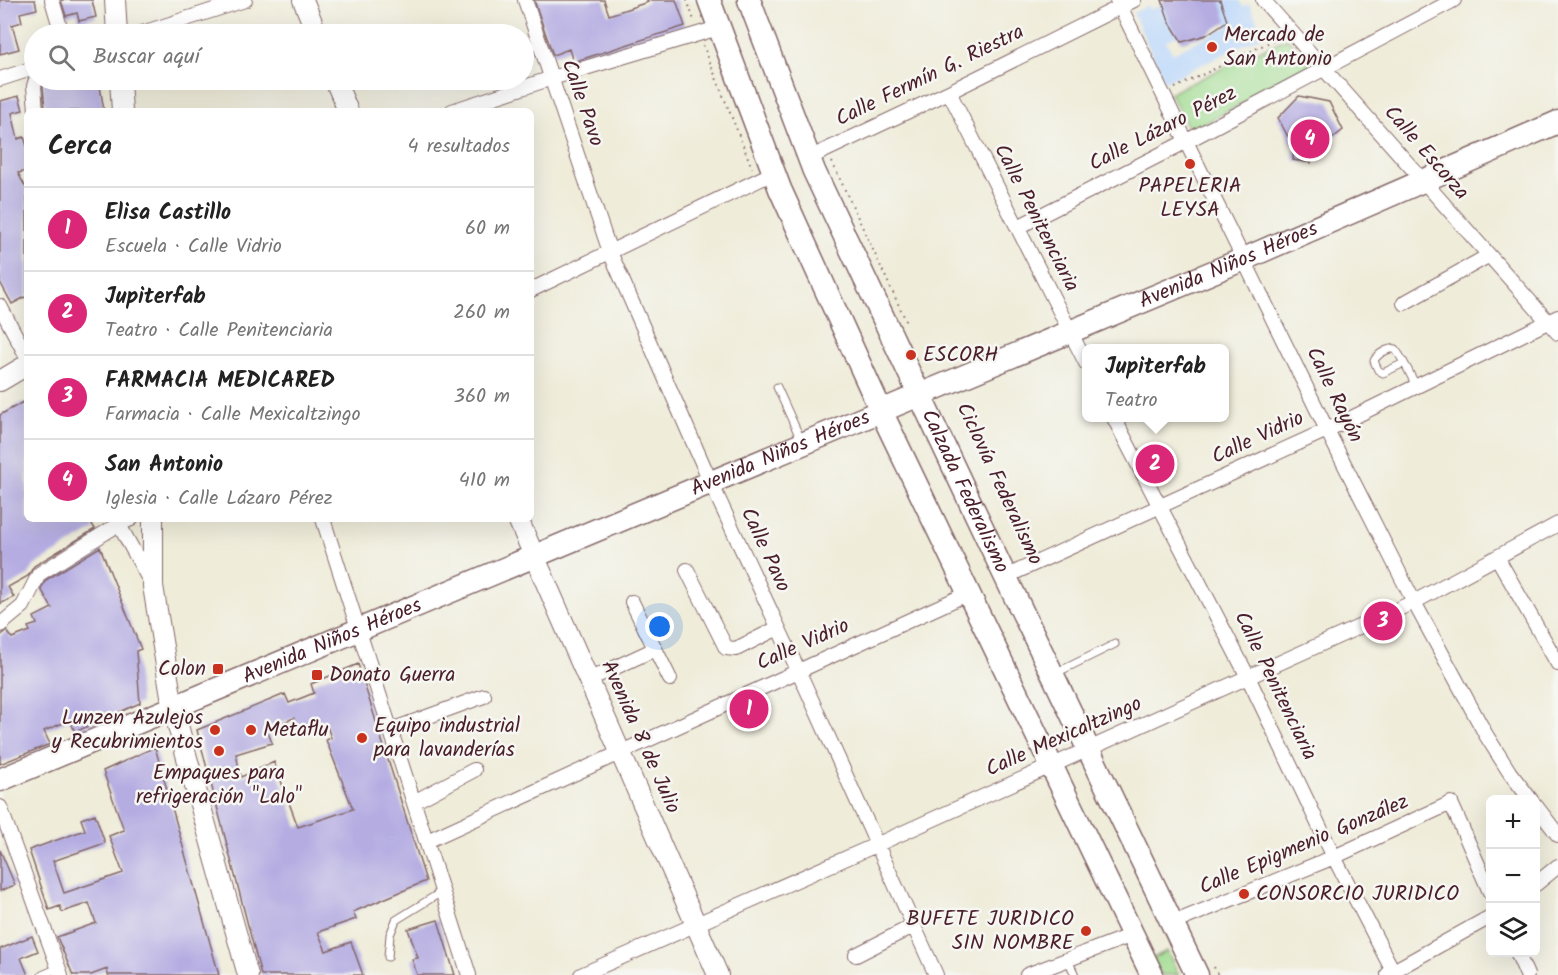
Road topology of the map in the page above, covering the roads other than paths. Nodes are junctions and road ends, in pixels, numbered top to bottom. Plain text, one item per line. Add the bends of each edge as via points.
1 (52, 0) edge
2 (115, 0) edge
3 (245, 0) edge
4 (303, 0) edge
5 (525, 0) edge
6 (709, 0) edge
7 (749, 0) edge
8 (1134, 0) edge
9 (1263, 0) edge
10 (1454, 0) edge
11 (1118, 4) edge
12 (59, 24) edge
13 (116, 24) edge
14 (170, 24) edge
15 (313, 24) edge
16 (533, 24) edge
17 (534, 26) edge
18 (718, 28) junction
19 (1324, 69) junction
20 (24, 72) edge
21 (552, 78) junction
22 (0, 80) edge
23 (534, 84) edge
24 (34, 90) edge
25 (121, 90) edge
26 (339, 90) edge
27 (516, 90) edge
28 (949, 92) junction
29 (36, 108) edge
30 (122, 108) edge
31 (347, 108) edge
32 (461, 108) edge
33 (1558, 122) edge
34 (1185, 142) junction
35 (817, 154) junction
36 (773, 173) junction
37 (1423, 182) junction
38 (1018, 227) junction
39 (610, 252) junction
40 (1488, 256) junction
41 (1244, 259) junction
42 (534, 289) edge
43 (1404, 303) dead end
44 (0, 306) edge
45 (1553, 320) edge
46 (1070, 332) junction
47 (1558, 333) edge
48 (24, 351) edge
49 (1082, 355) edge
50 (1404, 363) dead end
51 (24, 367) edge
52 (0, 381) edge
53 (1416, 386) junction
54 (777, 387) dead end
55 (920, 395) junction
56 (881, 411) junction
57 (1117, 422) edge
58 (1327, 430) junction
59 (803, 444) junction
60 (711, 483) junction
61 (1160, 506) junction
62 (120, 522) edge
63 (122, 522) edge
64 (153, 522) edge
65 (324, 522) edge
66 (519, 522) edge
67 (1558, 524) edge
68 (534, 556) junction
69 (1497, 557) junction
70 (687, 570) dead end
71 (1005, 577) junction
72 (153, 586) junction
73 (969, 593) junction
74 (632, 602) dead end
75 (1414, 602) junction
76 (0, 625) edge
77 (778, 628) junction
78 (358, 630) junction
79 (1115, 644) dead end
80 (655, 649) junction
81 (1558, 664) edge
82 (798, 670) junction
83 (1052, 675) junction
84 (1248, 677) junction
85 (669, 679) dead end
86 (588, 680) junction
87 (484, 696) dead end
88 (173, 708) junction
89 (391, 730) junction
90 (1088, 749) junction
91 (620, 752) junction
92 (1051, 766) junction
93 (474, 770) dead end
94 (0, 780) edge
95 (1527, 795) edge
96 (414, 802) junction
97 (0, 807) edge
98 (1540, 811) edge
99 (1558, 835) edge
100 (427, 841) junction
101 (876, 845) junction
102 (1334, 857) junction
103 (1558, 866) edge
104 (1486, 881) edge
105 (1540, 881) edge
106 (443, 891) junction
107 (1486, 920) edge
108 (1173, 923) junction
109 (695, 924) junction
110 (913, 926) junction
111 (1132, 935) junction
112 (856, 955) dead end
113 (388, 957) dead end
114 (1519, 957) edge
115 (1068, 960) junction
116 (1205, 970) edge
117 (59, 972) edge
118 (1392, 974) edge
119 (42, 975) edge
120 (248, 975) edge
121 (469, 975) edge
122 (581, 975) edge
123 (718, 975) edge
124 (936, 975) edge
125 (1027, 975) edge
126 (1075, 975) edge
127 (1152, 975) edge
128 (1527, 975) edge

1 - 12 street
2 - 13 street
3 - 14 street
4 - 15 street
5 - 16 street, Calle Pavo
6 - 18 main road, Calzada Federalismo
7 - 35 main road, Calzada Federalismo
8 - 11 street, Calle Fermín G. Riestra
9 - 19 street, Calle Escorza
10 - 19 street, Calle Lázaro Pérez
11 - 28 street, Calle Fermín G. Riestra
11 - 34 street, Calle Rayón
17 - 21 street, Calle Pavo
18 - 21 street
18 - 36 main road, Calzada Federalismo
19 - 34 street, Calle Lázaro Pérez
19 - 37 street, Calle Escorza
20 - 22 street
21 - 23 street
21 - 39 street, Calle Pavo
24 - 29 street
25 - 30 street
26 - 31 street
27 - 32 street
28 - 35 street, Calle Fermín G. Riestra
28 - 38 street, Calle Penitenciaria
33 - 37 main road, Avenida Niños Héroes
34 - 38 street, Calle Lázaro Pérez
34 - 41 street, Calle Rayón
35 - 55 main road, Calzada Federalismo
36 - 39 street
36 - 56 main road, Calzada Federalismo
37 - 40 street, Calle Escorza
37 - 41 main road, Avenida Niños Héroes
38 - 46 street, Calle Penitenciaria
39 - 42 street
39 - 60 street, Calle Pavo
40 - 43 street
40 - 45 street, Calle Escorza
41 - 46 main road, Avenida Niños Héroes
41 - 58 street, Calle Rayón
44 - 48 street
45 - 47 street, Calle Escorza
45 - 53 street, Calle Vidrio
46 - 49 street, Calle Penitenciaria
46 - 55 main road, Avenida Niños Héroes
50 - 53 lane
51 - 52 street
53 - 58 street, Calle Vidrio
54 - 59 lane
55 - 56 main road, Avenida Niños Héroes
55 - 71 main road, Calzada Federalismo
56 - 59 main road, Avenida Niños Héroes
56 - 73 main road, Calzada Federalismo
57 - 61 street, Calle Penitenciaria
58 - 61 street, Calle Vidrio
58 - 75 street, Calle Rayón
59 - 60 main road, Avenida Niños Héroes
60 - 68 main road, Avenida Niños Héroes
60 - 77 street, Calle Pavo
61 - 71 street, Calle Vidrio
61 - 84 street, Calle Penitenciaria
62 - 76 street via 39,574 23,606
63 - 72 street
64 - 72 street
65 - 78 street
66 - 68 street, Avenida 8 de Julio
67 - 69 street, Calle Mexicaltzingo
68 - 78 main road, Avenida Niños Héroes
68 - 86 street, Avenida 8 de Julio
69 - 75 street, Calle Mexicaltzingo
69 - 81 street
70 - 77 street via 726,648 736,649
71 - 83 main road, Calzada Federalismo
72 - 88 street
73 - 82 street, Calle Vidrio
73 - 92 main road, Calzada Federalismo
74 - 80 street
75 - 84 street, Calle Mexicaltzingo
75 - 95 street, Calle Rayón via 1486,735
77 - 82 street, Calle Pavo
78 - 88 main road, Avenida Niños Héroes
78 - 89 street
79 - 83 lane
80 - 85 street
80 - 86 street
82 - 91 street, Calle Vidrio
82 - 101 street, Calle Pavo
83 - 90 main road, Calzada Federalismo
84 - 90 street, Calle Mexicaltzingo
84 - 102 street, Calle Penitenciaria
86 - 91 street, Avenida 8 de Julio
87 - 89 street
88 - 94 main road, Avenida Niños Héroes
88 - 120 street
89 - 96 street
90 - 92 street, Calle Mexicaltzingo
90 - 108 main road, Calzada Federalismo
91 - 100 street, Calle Vidrio
91 - 109 street, Avenida 8 de Julio
92 - 101 street, Calle Mexicaltzingo
92 - 111 main road, Calzada Federalismo
93 - 96 street
96 - 100 street
97 - 117 street
98 - 99 street
100 - 106 street
101 - 109 street, Calle Mexicaltzingo
101 - 110 street, Calle Pavo
102 - 104 street, Calle Epigmenio González via 1451,803
102 - 108 street, Calle Epigmenio González
102 - 118 street, Calle Penitenciaria
103 - 105 street
106 - 113 lane via 396,920
106 - 121 street
107 - 118 street
108 - 116 main road, Calzada Federalismo
109 - 122 street, Calle Mexicaltzingo
109 - 123 street, Avenida 8 de Julio
110 - 112 street
110 - 124 street, Calle Pavo
111 - 115 street
111 - 127 main road, Calzada Federalismo
114 - 128 street
115 - 125 street
115 - 126 lane
117 - 119 lane

